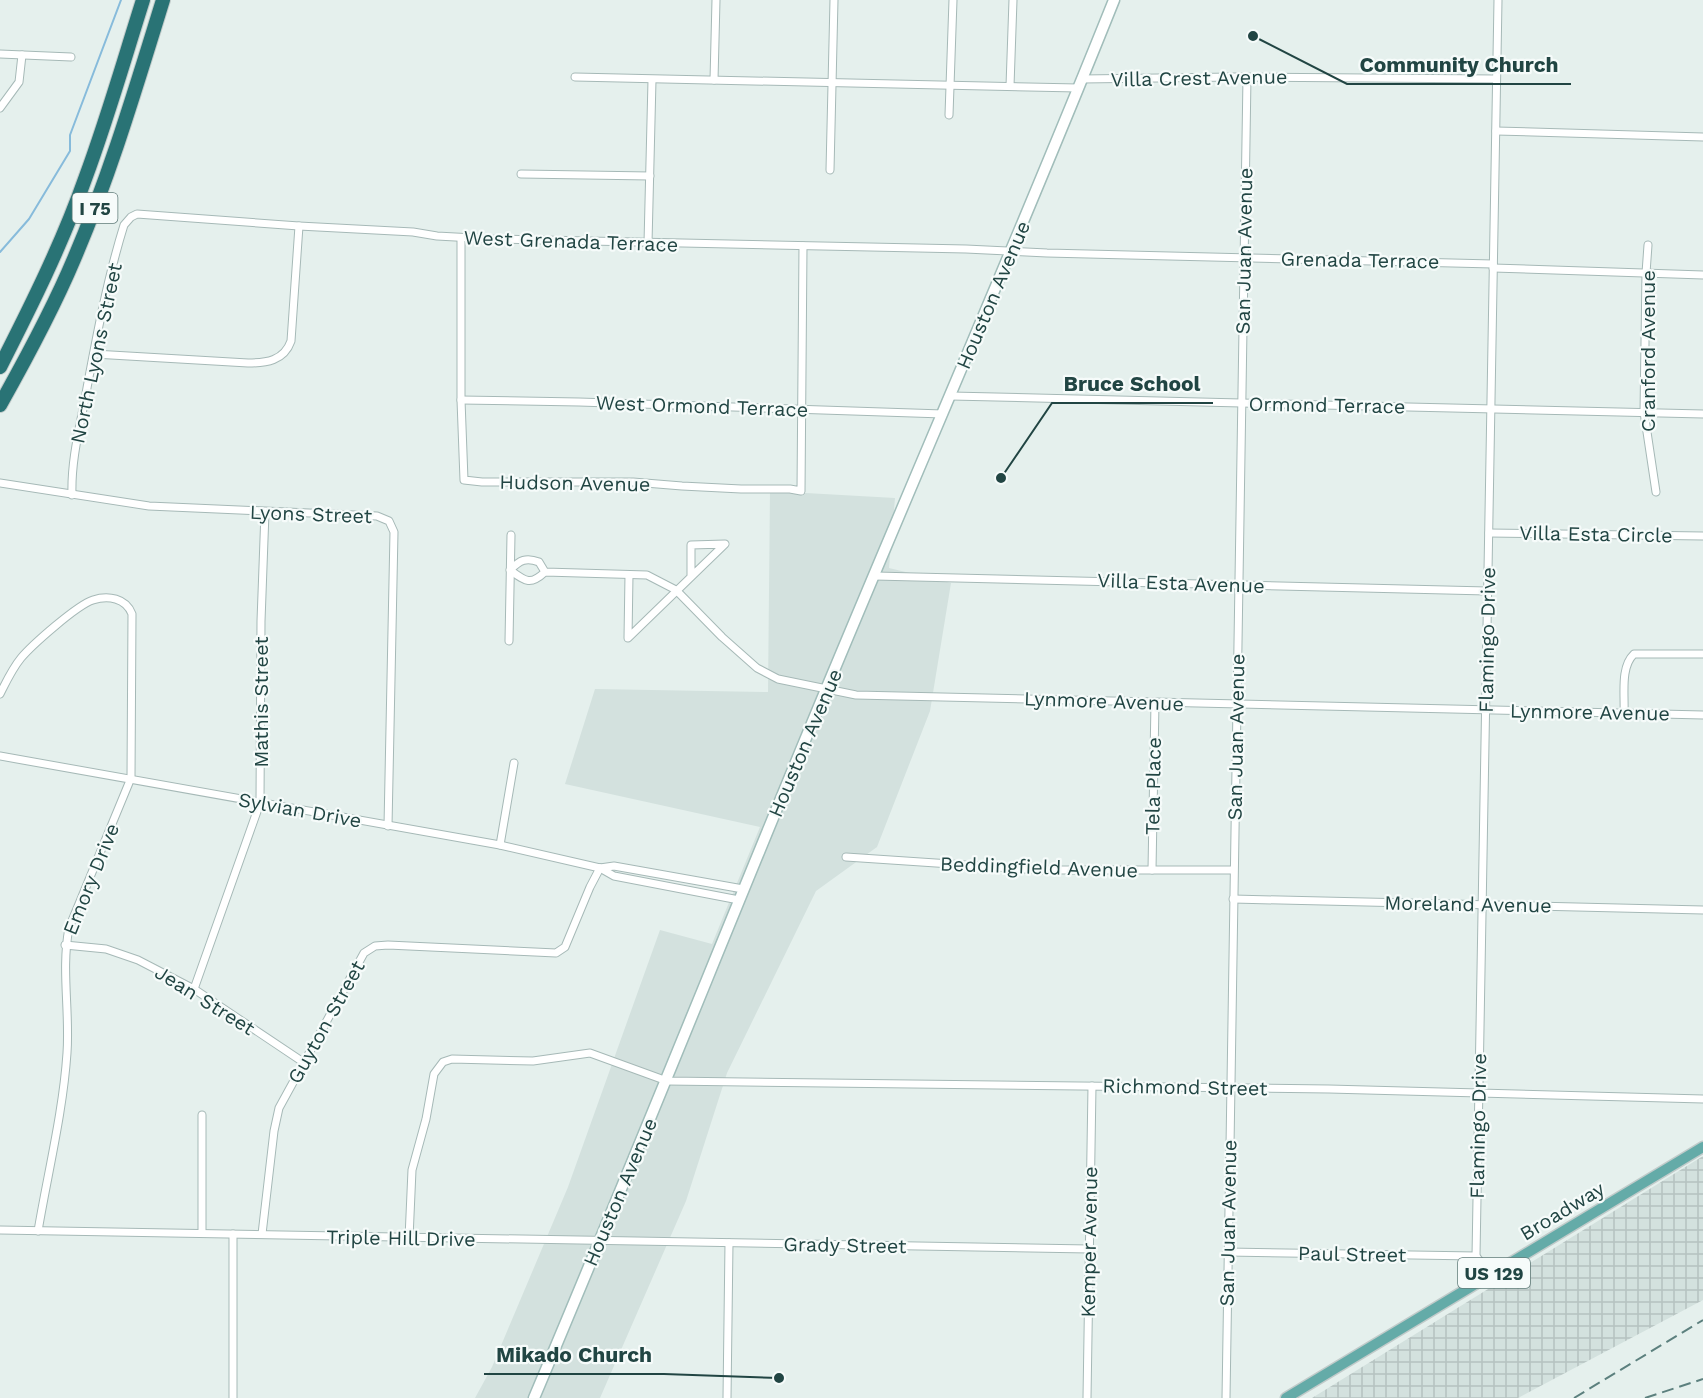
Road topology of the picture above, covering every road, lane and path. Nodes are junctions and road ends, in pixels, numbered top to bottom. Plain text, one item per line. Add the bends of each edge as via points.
1 (142, 0) edge
2 (163, 0) edge
3 (716, 0) edge
4 (834, 0) edge
5 (953, 0) edge
6 (1013, 0) edge
7 (1114, 0) edge
8 (1498, 0) edge
9 (0, 54) edge
10 (22, 55) junction
11 (71, 57) dead end
12 (575, 77) dead end
13 (1247, 77) junction
14 (1496, 79) junction
15 (652, 80) junction
16 (714, 80) junction
17 (833, 82) junction
18 (1080, 84) junction
19 (950, 86) junction
20 (1010, 86) junction
21 (0, 108) edge
22 (949, 116) dead end
23 (1496, 131) junction
24 (1703, 136) edge
25 (831, 170) dead end
26 (521, 174) dead end
27 (650, 176) junction
28 (133, 215) joint
29 (299, 226) junction
30 (461, 238) junction
31 (648, 243) junction
32 (1648, 245) dead end
33 (803, 246) junction
34 (1010, 252) junction
35 (1244, 258) junction
36 (1493, 266) junction
37 (1646, 273) junction
38 (1703, 275) edge
39 (94, 354) junction
40 (0, 367) edge
41 (951, 396) junction
42 (461, 400) junction
43 (1242, 403) junction
44 (0, 405) edge
45 (802, 409) junction
46 (1491, 409) junction
47 (1644, 412) junction
48 (943, 414) junction
49 (1703, 414) edge
50 (0, 483) edge
51 (1656, 492) dead end
52 (72, 495) junction
53 (265, 512) junction
54 (1489, 533) junction
55 (511, 535) dead end
56 (1703, 536) edge
57 (510, 570) junction
58 (545, 572) junction
59 (629, 575) junction
60 (691, 576) junction
61 (875, 576) junction
62 (1239, 586) junction
63 (676, 590) junction
64 (1487, 591) junction
65 (509, 641) dead end
66 (1703, 654) edge
67 (827, 688) junction
68 (0, 694) edge
69 (1155, 702) junction
70 (1236, 705) junction
71 (1485, 710) junction
72 (1624, 713) junction
73 (1703, 715) edge
74 (0, 756) edge
75 (514, 764) dead end
76 (131, 778) junction
77 (260, 803) junction
78 (388, 826) junction
79 (500, 845) junction
80 (846, 857) dead end
81 (600, 868) junction
82 (1152, 870) junction
83 (1233, 870) junction
84 (741, 895) junction
85 (1233, 899) junction
86 (1481, 905) junction
87 (1703, 910) edge
88 (65, 945) junction
89 (194, 988) junction
90 (303, 1062) junction
91 (667, 1081) junction
92 (1092, 1086) junction
93 (1230, 1088) junction
94 (1479, 1094) junction
95 (1703, 1099) edge
96 (202, 1115) dead end
97 (1703, 1147) edge
98 (0, 1230) edge
99 (38, 1231) junction
100 (202, 1233) junction
101 (233, 1234) junction
102 (262, 1234) junction
103 (409, 1238) junction
104 (601, 1241) junction
105 (729, 1243) junction
106 (1089, 1249) junction
107 (1227, 1252) junction
108 (1476, 1256) junction
109 (1490, 1275) junction
110 (233, 1398) edge
111 (534, 1398) edge
112 (727, 1398) edge
113 (1087, 1398) edge
114 (1226, 1398) edge
115 (1286, 1398) edge

1 - 40 highway, I 75 via 86,179
2 - 44 highway, I 75 via 124,126 78,250
3 - 16 street
4 - 17 street
5 - 19 street
6 - 20 street
7 - 18 street, Houston Avenue
8 - 14 street, Flamingo Drive
9 - 10 street
10 - 11 street
10 - 21 street via 19,82
12 - 15 street
13 - 14 street, Villa Crest Avenue
13 - 18 street, Villa Crest Avenue
13 - 35 street, San Juan Avenue
14 - 23 street, Flamingo Drive
15 - 16 street
15 - 27 street
16 - 17 street
17 - 19 street
17 - 25 street
18 - 20 street
18 - 34 street, Houston Avenue
19 - 20 street
19 - 22 street
23 - 24 street
23 - 36 street, Flamingo Drive
26 - 27 street
27 - 31 street
28 - 29 street, West Grenada Terrace
28 - 39 street, North Lyons Street via 122,232
29 - 30 street, West Grenada Terrace
29 - 39 street via 291,341 282,356 268,362 248,363
30 - 31 street, West Grenada Terrace
30 - 42 street
31 - 33 street, West Grenada Terrace
32 - 37 street, Cranford Avenue
33 - 34 street, West Grenada Terrace
33 - 45 street
34 - 35 street, Grenada Terrace
34 - 41 street, Houston Avenue
35 - 36 street, Grenada Terrace
35 - 43 street, San Juan Avenue
36 - 37 street, Grenada Terrace
36 - 46 street, Flamingo Drive
37 - 38 street, Grenada Terrace
37 - 47 street, Cranford Avenue
39 - 52 street, North Lyons Street via 73,463
41 - 43 street, Ormond Terrace
41 - 48 street, Houston Avenue
42 - 45 street, West Ormond Terrace
42 - 45 street, Hudson Avenue via 464,480 633,482 801,491
43 - 46 street, Ormond Terrace
43 - 62 street, San Juan Avenue
45 - 48 street, West Ormond Terrace
46 - 47 street, Ormond Terrace
46 - 54 street, Flamingo Drive
47 - 49 street, Ormond Terrace
47 - 51 street, Cranford Avenue
48 - 61 street, Houston Avenue
50 - 52 street, Lyons Street
52 - 53 street, Lyons Street via 150,506
53 - 77 street, Mathis Street
53 - 78 street, Lyons Street via 377,516 393,526
54 - 56 street, Villa Esta Circle
54 - 64 street, Flamingo Drive
55 - 57 street
57 - 58 street, Lynmore Avenue via 525,581 536,580
57 - 58 street, Lynmore Avenue via 520,560 530,559 539,562
57 - 65 street
58 - 59 street, Lynmore Avenue
59 - 63 street, Lynmore Avenue via 646,575
59 - 63 street via 628,638
60 - 60 street via 708,560 725,544 691,545
60 - 63 street
61 - 62 street, Villa Esta Avenue
61 - 67 street, Houston Avenue
62 - 64 street, Villa Esta Avenue
62 - 70 street, San Juan Avenue
63 - 67 street, Lynmore Avenue via 757,668 778,679
64 - 71 street, Flamingo Drive
66 - 72 street via 1634,654 1627,662
67 - 69 street, Lynmore Avenue via 856,694
67 - 84 street, Houston Avenue
68 - 76 street, Emory Drive via 21,658 81,607 93,599 117,598 124,602 132,614
69 - 70 street, Lynmore Avenue
69 - 82 street, Tela Place
70 - 71 street, Lynmore Avenue
70 - 83 street, San Juan Avenue
71 - 72 street, Lynmore Avenue
71 - 86 street, Flamingo Drive
72 - 73 street, Lynmore Avenue
74 - 76 street, Sylvian Drive
75 - 79 street
76 - 77 street, Sylvian Drive
76 - 88 street, Emory Drive
77 - 78 street, Sylvian Drive
77 - 89 street, Mathis Street
78 - 79 street, Sylvian Drive
79 - 81 street, Sylvian Drive
80 - 82 street, Beddingfield Avenue via 1008,869
81 - 84 street, Sylvian Drive via 614,876
81 - 90 street, Guyton Street via 561,951 388,945 368,950
82 - 83 street, Beddingfield Avenue
83 - 85 street, San Juan Avenue
84 - 91 street, Houston Avenue
85 - 86 street, Moreland Avenue
85 - 93 street, San Juan Avenue
86 - 87 street, Moreland Avenue
86 - 94 street, Flamingo Drive
88 - 89 street, Jean Street via 125,955
88 - 99 street, Emory Drive via 65,1081
89 - 90 street, Jean Street
90 - 102 street, Guyton Street via 278,1113
91 - 92 street, Richmond Street
91 - 103 street, Richmond Street via 586,1053 533,1061 443,1062 434,1074 412,1170
91 - 104 street, Houston Avenue
92 - 93 street, Richmond Street
92 - 106 street, Kemper Avenue
93 - 94 street, Richmond Street
93 - 107 street, San Juan Avenue
94 - 95 street, Richmond Street
94 - 108 street, Flamingo Drive
96 - 100 street
97 - 109 main road, Broadway / US 129
98 - 99 street, Triple Hill Drive
99 - 100 street, Triple Hill Drive
100 - 101 street, Triple Hill Drive
101 - 102 street, Triple Hill Drive
101 - 110 street
102 - 103 street, Triple Hill Drive
103 - 104 street, Triple Hill Drive
104 - 105 street, Grady Street
104 - 111 street, Houston Avenue
105 - 106 street, Grady Street
105 - 112 street
106 - 113 street, Kemper Avenue
107 - 108 street, Paul Street
107 - 114 street, San Juan Avenue
108 - 109 street
109 - 115 main road, Broadway / US 129

